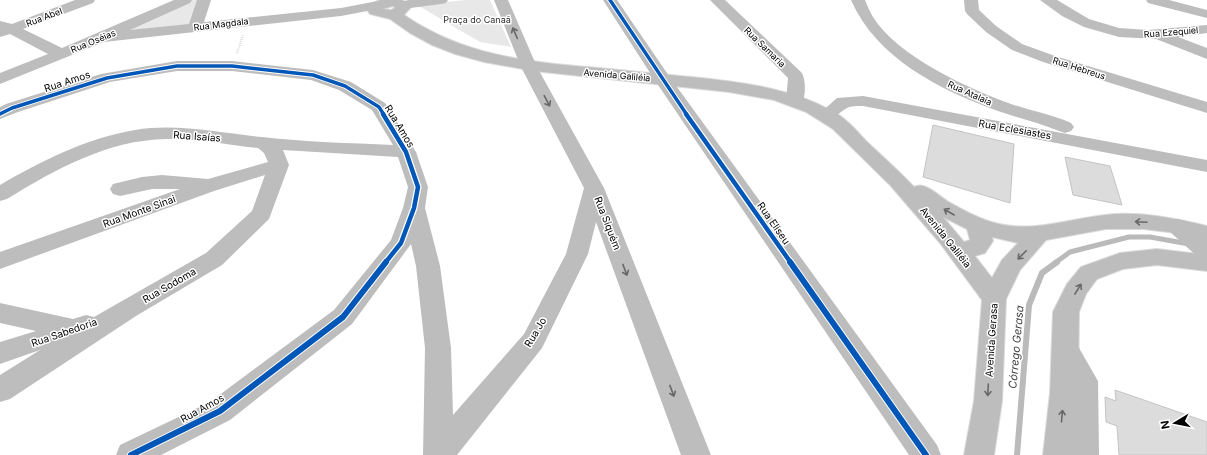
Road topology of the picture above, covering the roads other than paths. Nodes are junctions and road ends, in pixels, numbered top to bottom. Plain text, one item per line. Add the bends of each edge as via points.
1 (88, 0) edge
2 (184, 0) edge
3 (204, 0) edge
4 (298, 0) edge
5 (441, 0) edge
6 (501, 0) edge
7 (610, 0) edge
8 (717, 0) edge
9 (738, 0) edge
10 (858, 0) edge
11 (971, 0) edge
12 (1046, 0) edge
13 (1153, 0) edge
14 (387, 7) edge
15 (1207, 14) edge
16 (297, 16) junction
17 (740, 24) junction
18 (195, 27) junction
19 (4, 29) edge
20 (1207, 29) edge
21 (1160, 35) junction
22 (101, 38) junction
23 (61, 54) junction
24 (1207, 54) edge
25 (529, 67) junction
26 (662, 79) junction
27 (0, 80) edge
28 (1158, 94) junction
29 (1207, 95) edge
30 (795, 101) junction
31 (1207, 108) edge
32 (0, 114) edge
33 (827, 115) junction
34 (263, 143) junction
35 (1110, 147) junction
36 (406, 152) junction
37 (279, 165) junction
38 (1207, 166) edge
39 (896, 177) junction
40 (207, 186) junction
41 (594, 188) junction
42 (120, 189) dead end
43 (0, 194) edge
44 (414, 208) junction
45 (977, 225) junction
46 (1039, 234) junction
47 (1198, 243) edge
48 (960, 250) junction
49 (0, 261) edge
50 (994, 299) junction
51 (127, 309) junction
52 (0, 313) edge
53 (74, 329) junction
54 (1066, 349) junction
55 (0, 354) edge
56 (0, 390) edge
57 (438, 454) edge
58 (131, 455) edge
59 (696, 455) edge
60 (926, 455) edge
61 (979, 455) edge
62 (1058, 455) edge
63 (1084, 455) edge

1 - 19 street, Rua Abel
2 - 22 street, Rua Oséias
3 - 18 street
4 - 16 street
5 - 14 street, Rua Magdala
25 -> 6 street, Rua Siquém
7 - 26 street, Rua Eliseu
8 - 17 street, Rua Samaria
9 - 17 street via 736,2
10 - 35 street, Rua Atalaia via 860,9 878,35 954,87 1003,107 1062,126
11 - 28 street, Rua Hebreus via 972,11 991,29 1017,47
12 - 21 street, Rua Ezequiel via 1088,24 1113,33
13 - 15 street
14 - 16 street, Rua Magdala
14 - 25 street, Avenida Galiléia via 407,25 442,44 479,58
16 - 18 street, Rua Magdala
17 - 30 street, Rua Samaria via 796,77
18 - 22 street, Rua Magdala
19 - 23 street
20 - 21 street, Rua Ezequiel
21 - 24 street
22 - 23 street, Rua Oséias
23 - 27 street, Rua Oséias
25 - 26 street, Avenida Galiléia
25 -> 41 street, Rua Siquém
26 - 30 street, Avenida Galiléia via 732,86
26 - 60 street, Rua Eliseu
28 - 29 street
28 - 31 street, Rua Hebreus
30 - 33 street, Avenida Galiléia
32 - 36 street, Rua Amos via 107,78 177,66 232,66 313,75 345,86 379,107
33 - 35 street, Rua Eclesiastes via 843,102 863,102
33 - 39 street, Avenida Galiléia
34 - 36 street, Rua Isaías
34 - 37 street via 273,150
34 - 43 street, Rua Isaías via 196,133 133,136 55,164
35 - 38 street, Rua Eclesiastes
36 - 44 street, Rua Amos via 418,187
37 - 40 street, Rua Monte Sinai
37 - 51 street, Rua Sodoma via 261,214 214,259
45 -> 39 street, Avenida Galiléia via 950,213
39 - 48 street, Avenida Galiléia
40 - 42 street via 173,180 146,182
40 - 49 street, Rua Monte Sinai
41 - 57 street, Rua Jo via 577,254 533,341
41 -> 59 street, Rua Siquém
44 - 57 street, Rua Amos via 428,266 438,348
44 - 58 street, Rua Amos via 401,243 343,317 220,411
45 - 46 street, Avenida Galiléia via 1012,234
45 - 48 street via 982,241 977,248
47 -> 46 street via 1142,222 1106,222
46 -> 50 street, Avenida Gerasa via 1010,266
54 -> 47 street via 1066,312 1076,290 1089,273 1120,261 1157,257
48 - 50 street, Avenida Galiléia
50 -> 61 street, Avenida Gerasa via 988,400
51 - 53 street, Rua Sabedoria
51 - 56 street, Rua Sodoma
52 - 53 street
53 - 55 street, Rua Sabedoria
62 -> 54 street
54 - 63 street via 1084,381

